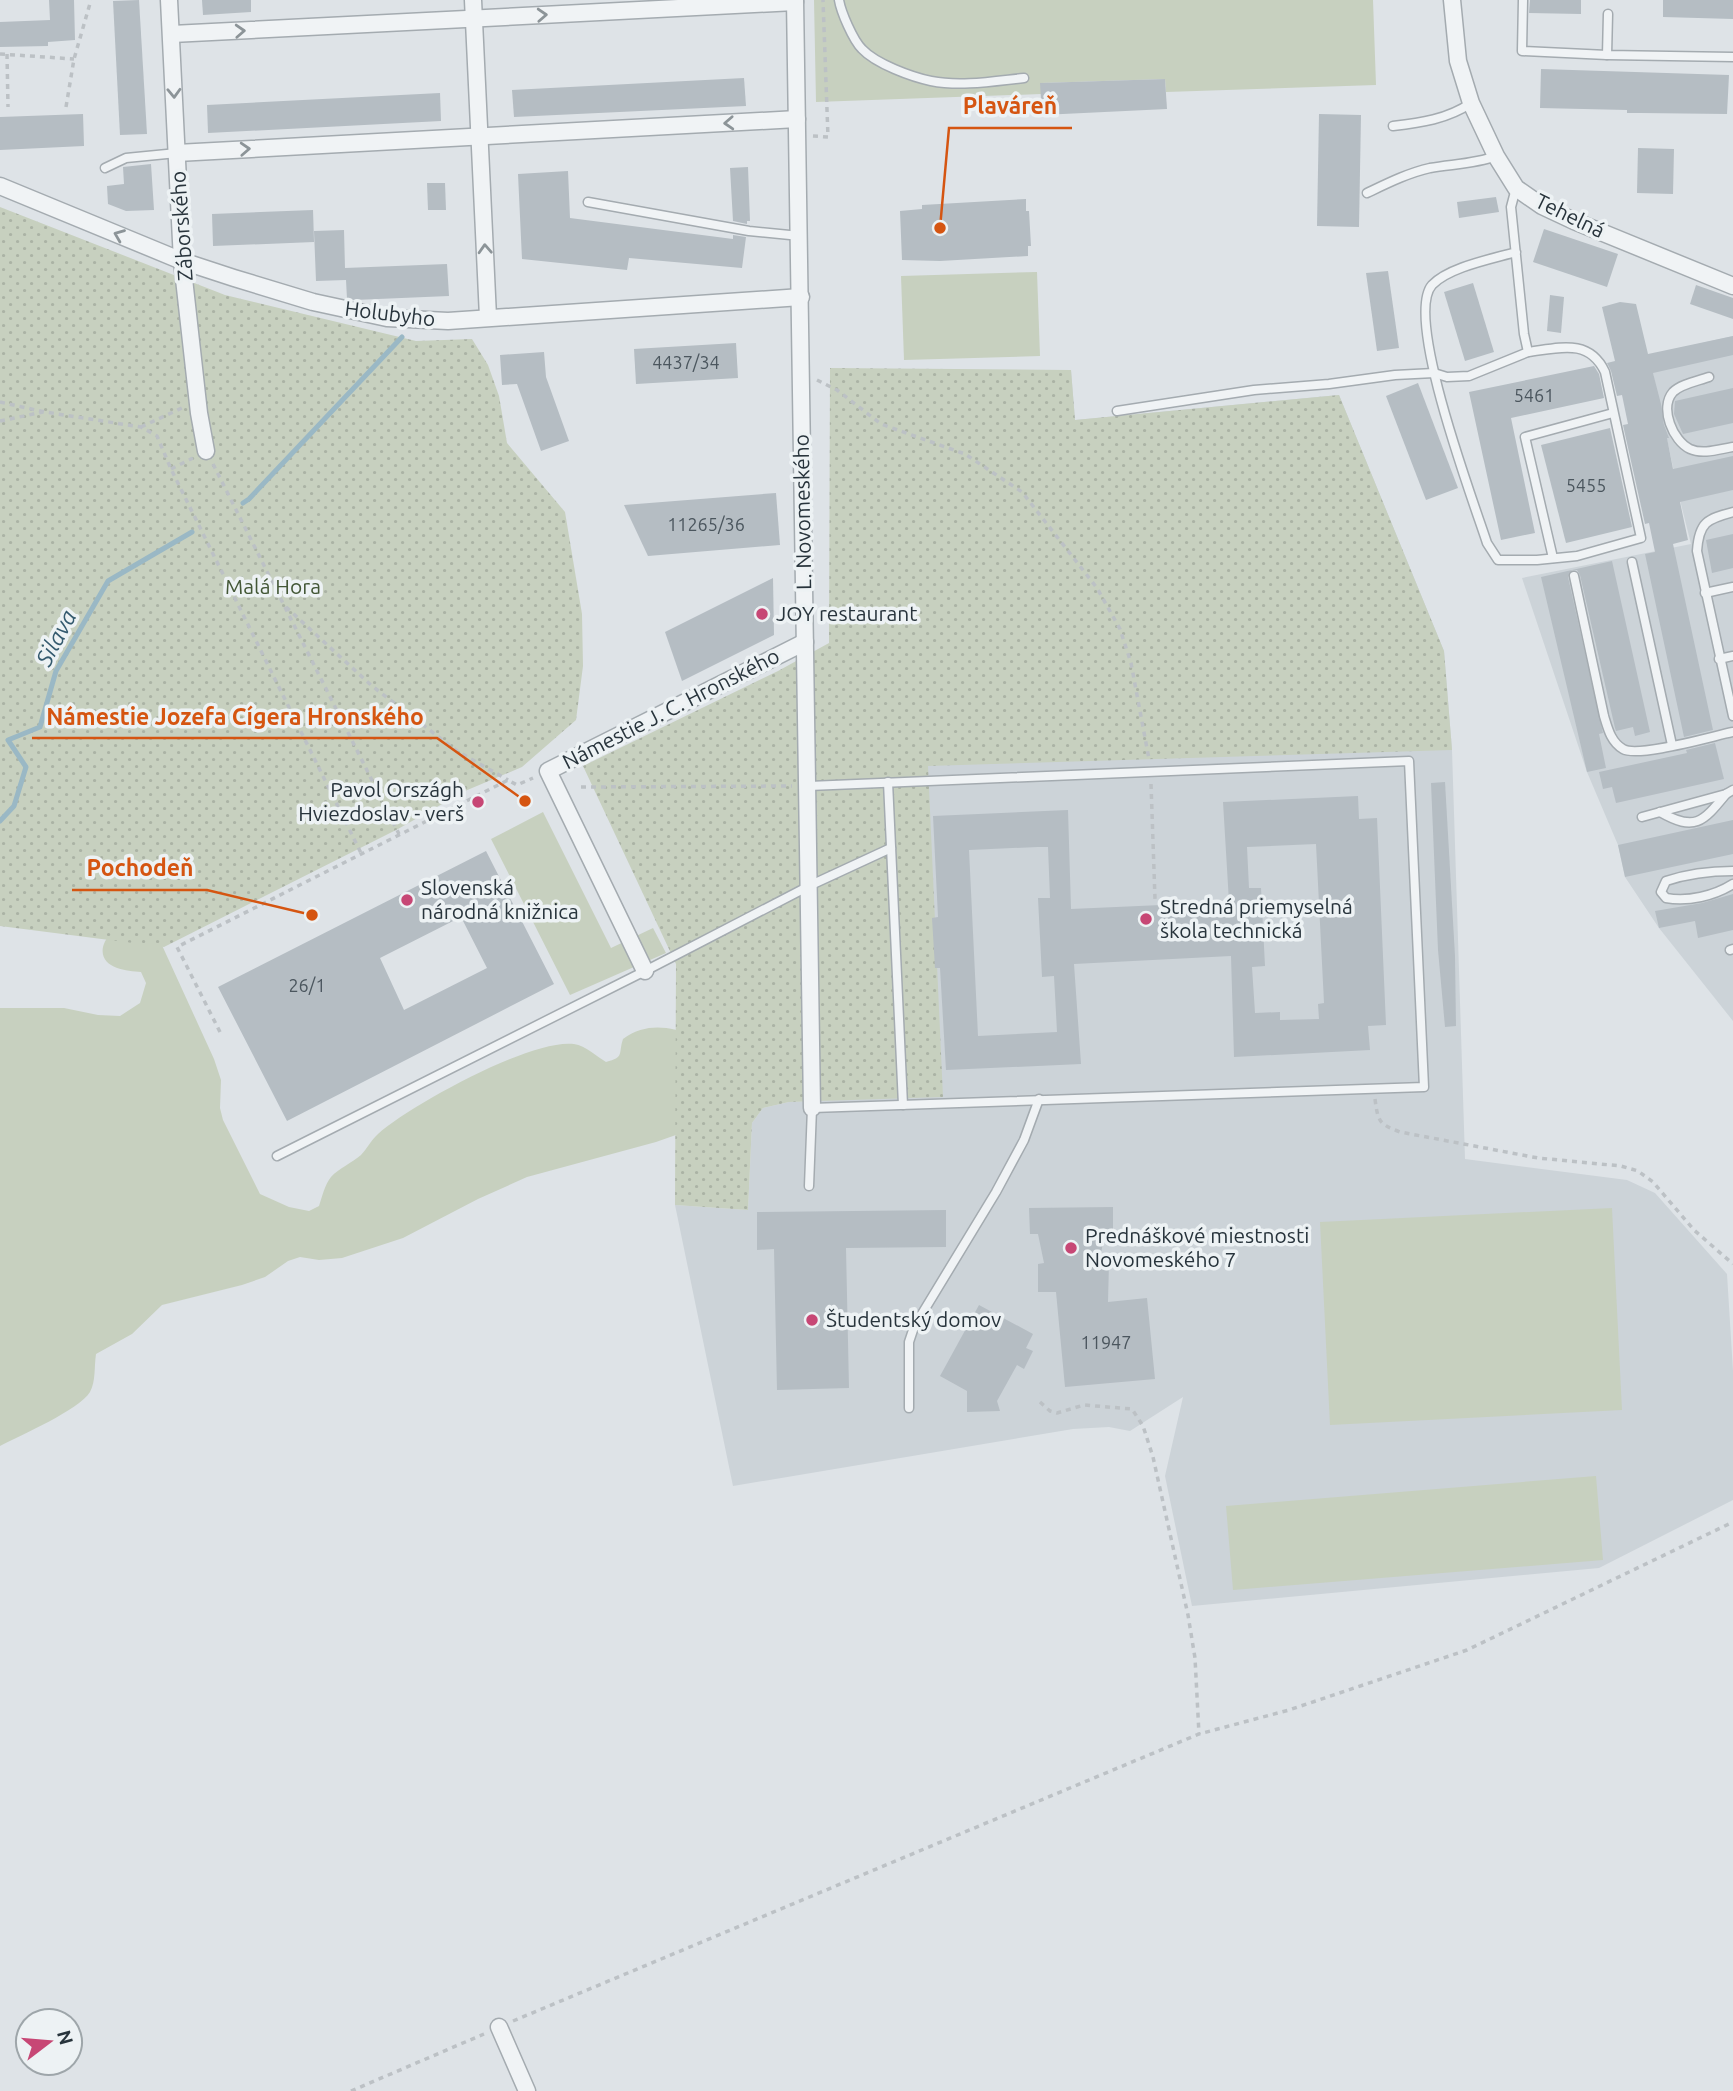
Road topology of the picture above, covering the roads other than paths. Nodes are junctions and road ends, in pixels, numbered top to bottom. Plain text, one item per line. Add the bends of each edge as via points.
1 (169, 0) edge
2 (472, 0) edge
3 (839, 0) edge
4 (1452, 0) edge
5 (1523, 0) edge
6 (795, 1) edge
7 (1608, 14) dead end
8 (474, 18) junction
9 (172, 34) junction
10 (1607, 55) junction
11 (1733, 57) edge
12 (1024, 78) dead end
13 (1471, 103) junction
14 (797, 119) junction
15 (1393, 127) dead end
16 (479, 136) junction
17 (177, 153) junction
18 (1496, 156) junction
19 (105, 169) dead end
20 (0, 186) edge
21 (1516, 188) junction
22 (1367, 193) dead end
23 (589, 202) dead end
24 (800, 236) junction
25 (1516, 252) junction
26 (182, 261) junction
27 (1733, 286) edge
28 (801, 297) junction
29 (488, 317) junction
30 (1528, 352) junction
31 (1434, 373) junction
32 (1709, 377) dead end
33 (1117, 411) dead end
34 (1614, 414) junction
35 (1733, 447) edge
36 (206, 451) road end
37 (1733, 512) edge
38 (1553, 558) junction
39 (1632, 562) dead end
40 (1574, 576) dead end
41 (1733, 587) edge
42 (1705, 593) junction
43 (805, 642) junction
44 (1733, 656) edge
45 (1719, 659) junction
46 (1733, 716) edge
47 (1733, 732) edge
48 (1672, 745) junction
49 (888, 782) junction
50 (809, 786) junction
51 (1730, 792) edge
52 (1660, 812) junction
53 (1642, 817) dead end
54 (891, 848) junction
55 (1733, 872) edge
56 (1733, 884) edge
57 (811, 885) junction
58 (645, 971) junction
59 (1039, 1099) junction
60 (902, 1105) junction
61 (812, 1108) junction
62 (277, 1156) dead end
63 (809, 1186) dead end
64 (909, 1408) dead end
65 (499, 2027) road end
66 (527, 2091) edge

1 - 9 street, Záborského
2 - 8 street
3 - 12 lane via 861,48 882,64 930,81
4 - 13 street, Tehelná via 1458,61
5 - 10 lane via 1522,51
8 -> 6 street
6 - 14 street, L. Novomeského
7 - 10 lane
9 -> 8 street
8 - 16 street
9 -> 17 street, Záborského
10 - 11 lane
13 - 15 lane via 1459,112
13 - 18 street, Tehelná
14 -> 16 street
14 - 24 street, L. Novomeského
17 -> 16 street
29 -> 16 street
17 - 19 lane via 126,158
17 - 26 street, Záborského
18 - 21 street, Tehelná
18 - 22 lane via 1428,169
26 -> 20 street, Holubyho
21 - 25 lane via 1511,207
21 - 27 street, Tehelná via 1563,216
23 - 24 lane
24 - 28 street, L. Novomeského
25 - 30 lane
25 - 31 lane via 1445,276 1431,286 1424,302
26 - 29 street, Holubyho via 285,295 387,318
26 - 36 street, Záborského
28 - 29 street, Holubyho
28 - 43 street, L. Novomeského
30 - 31 lane via 1469,376
30 - 34 lane via 1565,347 1598,358
31 - 33 lane via 1254,390
31 - 38 lane via 1487,543 1498,561
32 - 35 lane via 1674,392 1668,401 1672,430 1689,449 1699,452
34 - 38 lane via 1525,438
34 - 38 lane via 1641,538
37 - 42 lane via 1706,522 1698,533
39 - 48 lane
40 - 48 lane via 1611,738 1632,753
41 - 42 lane
42 - 45 lane
43 - 50 street, L. Novomeského
43 - 58 street, Námestie J. C. Hronského via 548,771
44 - 45 lane
45 - 46 lane
47 - 48 lane
49 - 50 lane
49 - 54 lane
49 - 59 lane via 1409,761 1424,1087
50 - 57 street, L. Novomeského
51 - 52 lane
51 - 52 lane via 1694,823 1684,824
52 - 53 lane
54 - 57 lane
54 - 60 lane
55 - 56 lane via 1675,878 1666,881 1661,892 1666,898 1687,899
57 - 58 lane
57 - 61 street, L. Novomeského
58 - 62 lane
59 - 60 lane
59 - 64 lane via 1024,1140 996,1192 914,1326 909,1342
60 - 61 lane
61 - 63 lane
65 - 66 street

